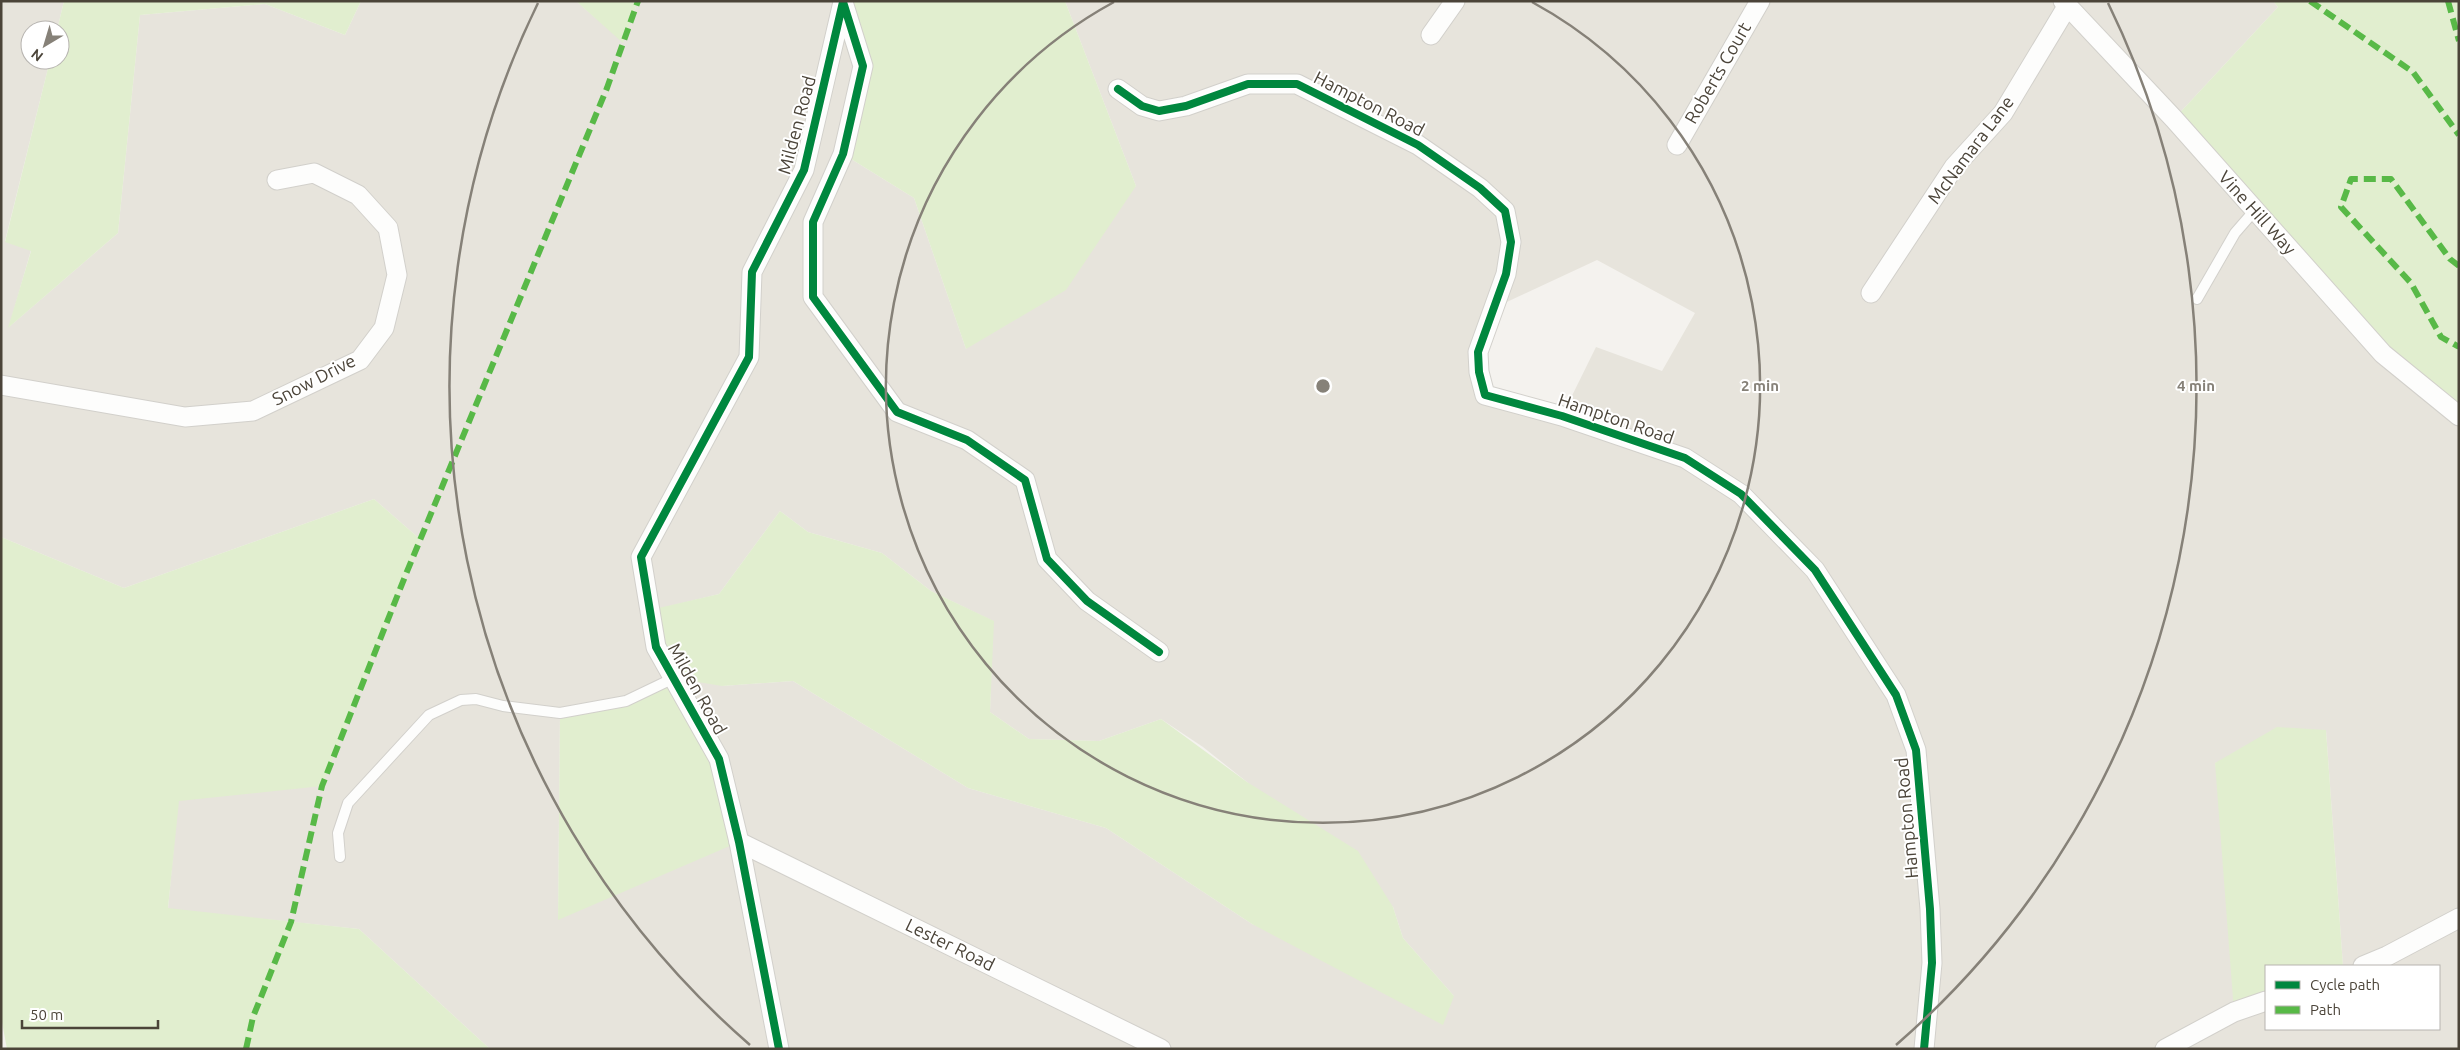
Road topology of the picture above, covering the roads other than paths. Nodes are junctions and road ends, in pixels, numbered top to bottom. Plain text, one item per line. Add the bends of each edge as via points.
1 (1455, 1) edge
2 (1760, 1) edge
3 (2066, 3) edge
4 (1431, 35) dead end
5 (1118, 89) dead end
6 (1677, 145) dead end
7 (277, 180) dead end
8 (2255, 210) junction
9 (1872, 293) dead end
10 (2196, 299) dead end
11 (1, 385) edge
12 (2459, 416) edge
13 (1159, 652) dead end
14 (674, 678) junction
15 (739, 842) junction
16 (340, 857) dead end
17 (2459, 918) edge
18 (2365, 965) edge
19 (2265, 1001) edge
20 (778, 1049) edge
21 (1161, 1049) edge
22 (1924, 1049) edge
23 (2165, 1049) edge

1 - 4 street
2 - 6 street, Roberts Court
3 - 8 street, Vine Hill Way
3 - 9 street, McNamara Lane via 2003,112 1954,167
5 - 22 street, Hampton Road via 1142,106 1159,111 1186,106 1248,84 1296,84 1434,156 1505,210 1511,242 1506,274 1478,352 1485,395 1562,416 1685,458 1741,494 1814,570 1896,695 1916,750 1931,918 1932,963
7 - 11 street, Snow Drive via 314,173 358,195 388,228 397,275 384,328 360,360 253,411 185,417
8 - 10 lane via 2235,233
8 - 12 street, Vine Hill Way via 2383,354
13 - 14 street, Milden Road via 1088,601 1047,559 1025,480 968,440 897,412 813,298 813,222 842,154 863,66 843,2 804,170 752,272 749,357 641,558 656,647
14 - 15 street, Milden Road via 719,759
14 - 16 lane via 626,701 560,713 476,699 461,700 429,715 348,803 338,832
15 - 20 street, Milden Road
15 - 21 street, Lester Road
17 - 18 street
19 - 23 street via 2234,1012

